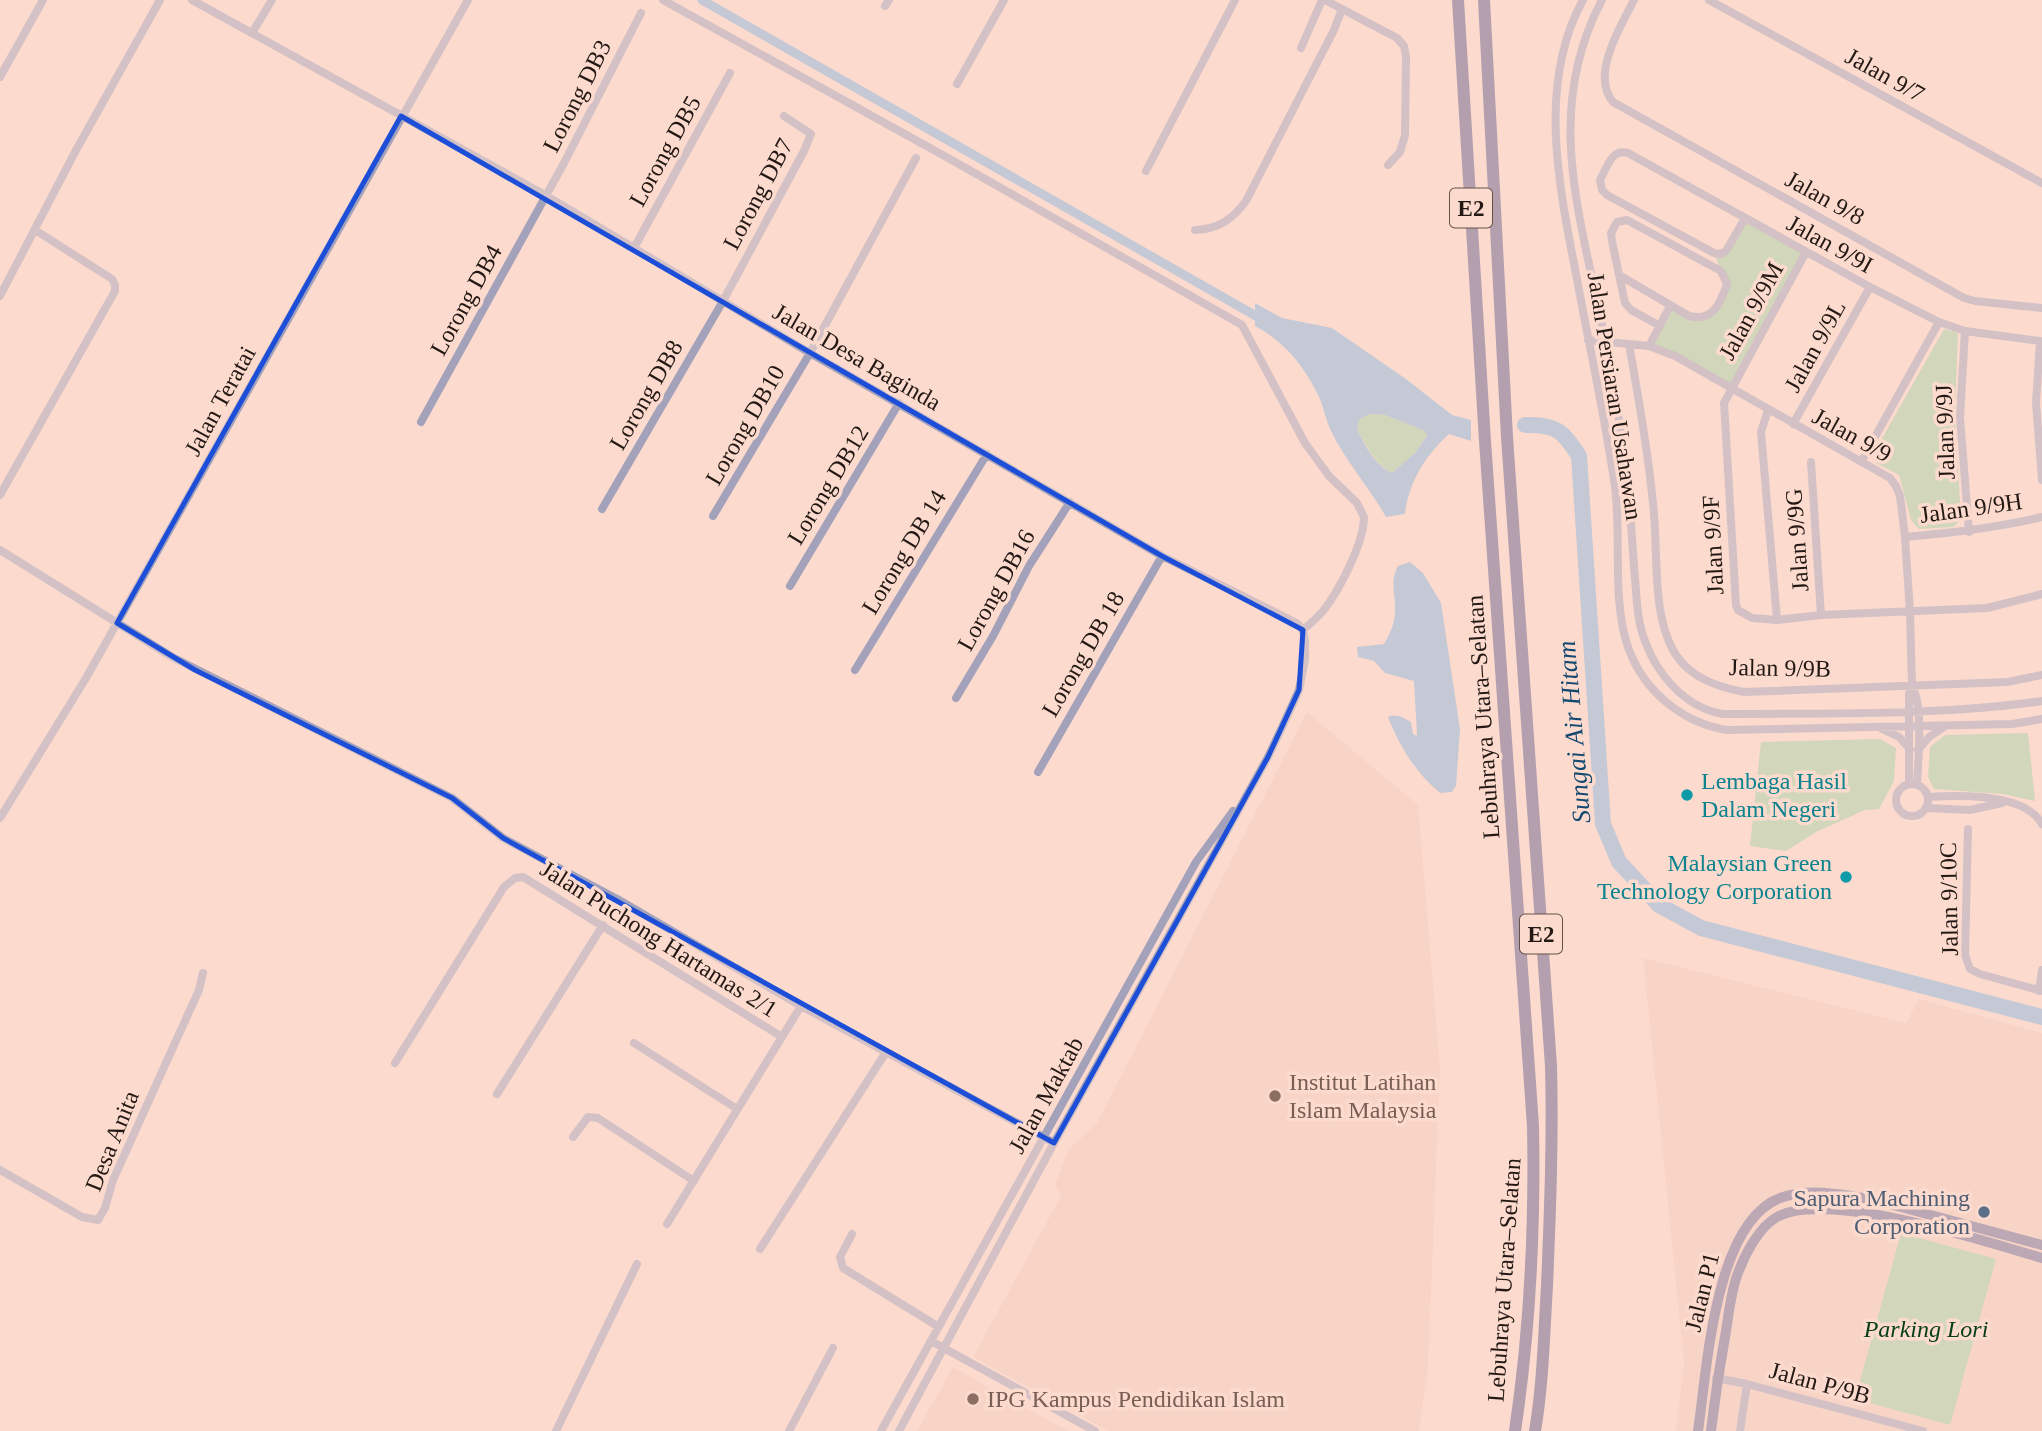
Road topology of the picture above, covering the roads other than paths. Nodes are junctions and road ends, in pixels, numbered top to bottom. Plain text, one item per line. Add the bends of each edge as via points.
1 (43, 0) edge
2 (160, 0) edge
3 (192, 0) edge
4 (272, 0) edge
5 (467, 0) edge
6 (663, 0) edge
7 (1004, 0) edge
8 (1235, 0) edge
9 (1324, 0) edge
10 (1458, 0) edge
11 (1484, 0) edge
12 (1583, 0) edge
13 (1602, 0) edge
14 (1634, 0) edge
15 (1709, 0) edge
16 (1342, 9) junction
17 (641, 13) dead end
18 (253, 33) junction
19 (1301, 48) dead end
20 (730, 73) dead end
21 (0, 77) edge
22 (957, 84) dead end
23 (401, 116) junction
24 (784, 116) dead end
25 (916, 158) dead end
26 (1388, 164) dead end
27 (1146, 171) dead end
28 (2042, 183) edge
29 (545, 195) junction
30 (1745, 218) junction
31 (35, 230) junction
32 (1195, 230) dead end
33 (634, 248) junction
34 (1806, 253) junction
35 (1619, 275) junction
36 (1870, 287) junction
37 (0, 296) edge
38 (723, 301) junction
39 (1670, 306) junction
40 (2042, 309) edge
41 (1940, 322) junction
42 (1660, 326) junction
43 (1965, 331) junction
44 (1588, 340) junction
45 (1605, 342) junction
46 (1629, 344) junction
47 (1649, 346) junction
48 (810, 352) junction
49 (1730, 389) junction
50 (899, 403) junction
51 (1768, 410) junction
52 (421, 422) dead end
53 (1793, 424) junction
54 (987, 454) junction
55 (1811, 462) dead end
56 (1861, 462) junction
57 (2042, 480) edge
58 (0, 495) edge
59 (1070, 502) junction
60 (602, 509) dead end
61 (713, 516) dead end
62 (2042, 517) edge
63 (1969, 532) junction
64 (1905, 537) junction
65 (0, 551) edge
66 (1162, 555) junction
67 (790, 586) dead end
68 (2042, 594) edge
69 (1910, 612) junction
70 (1821, 615) junction
71 (1777, 620) junction
72 (117, 623) junction
73 (1301, 627) junction
74 (855, 670) dead end
75 (2042, 675) edge
76 (1912, 691) junction
77 (956, 698) dead end
78 (2042, 701) edge
79 (1932, 710) junction
80 (1913, 711) junction
81 (1893, 712) junction
82 (2042, 719) edge
83 (1947, 725) junction
84 (1914, 726) junction
85 (1878, 727) junction
86 (1914, 749) junction
87 (1038, 772) dead end
88 (1253, 783) junction
89 (1913, 785) junction
90 (1928, 797) junction
91 (2005, 802) junction
92 (1927, 808) junction
93 (0, 817) edge
94 (2042, 824) edge
95 (1968, 829) dead end
96 (603, 925) junction
97 (2042, 970) edge
98 (203, 973) dead end
99 (2040, 991) edge
100 (801, 1006) junction
101 (782, 1037) junction
102 (634, 1043) dead end
103 (886, 1052) junction
104 (395, 1063) dead end
105 (497, 1094) dead end
106 (737, 1109) junction
107 (573, 1137) dead end
108 (1044, 1138) junction
109 (1054, 1143) junction
110 (0, 1170) edge
111 (694, 1181) junction
112 (667, 1224) dead end
113 (852, 1234) dead end
114 (2042, 1245) edge
115 (760, 1249) dead end
116 (2042, 1258) edge
117 (637, 1265) dead end
118 (939, 1327) junction
119 (931, 1341) junction
120 (943, 1347) junction
121 (833, 1348) dead end
122 (1706, 1376) junction
123 (1718, 1378) junction
124 (1747, 1384) junction
125 (556, 1431) edge
126 (789, 1431) edge
127 (881, 1431) edge
128 (899, 1431) edge
129 (1095, 1431) edge
130 (1515, 1431) edge
131 (1535, 1431) edge
132 (1698, 1431) edge
133 (1711, 1431) edge
134 (1740, 1431) edge
135 (1923, 1431) edge

1 - 21 street
2 - 31 street
3 - 18 street, Jalan Desa Baginda
4 - 18 street
5 - 23 street, Jalan Teratai
6 - 73 street via 1242,326 1305,443 1364,517 1358,544 1335,592 1322,612
7 - 22 street
8 - 27 street
9 - 16 street
9 - 19 street
10 - 130 highway, Lebuhraya Utara–Selatan / E2 via 1533,1126 1530,1290
11 - 131 highway, Lebuhraya Utara–Selatan / E2 via 1507,437 1552,1115 1545,1322
12 - 44 street, Jalan Persiaran Usahawan via 1561,63 1556,163
13 - 45 street, Jalan Persiaran Usahawan via 1577,62 1570,163
14 - 40 street, Jalan 9/8 via 1611,47 1605,88 1613,102 1964,298
15 - 28 street, Jalan 9/7
16 - 26 street via 1396,38 1406,51 1405,135 1400,152
16 - 32 street via 1246,201 1218,227
17 - 29 street, Lorong DB3
18 - 23 street, Jalan Desa Baginda
20 - 33 street, Lorong DB5
23 - 29 street, Jalan Desa Baginda
23 - 72 street, Jalan Teratai
24 - 38 street, Lorong DB7 via 811,134
25 - 48 street, Lorong DB10
29 - 33 street, Jalan Desa Baginda
29 - 52 street, Lorong DB4
30 - 30 street, Jalan 9/9I via 1726,251 1714,253 1602,190 1600,180 1614,154 1623,151
30 - 34 street, Jalan 9/9I
31 - 37 street
31 - 58 street via 112,279 115,291
33 - 38 street, Jalan Desa Baginda
34 - 36 street, Jalan 9/9I
34 - 49 street, Jalan 9/9M
35 - 39 street
35 - 39 street via 1611,233 1622,219 1725,277 1727,284 1706,318
35 - 42 street via 1628,307
36 - 41 street, Jalan 9/9I
36 - 53 street, Jalan 9/9L
38 - 48 street, Jalan Desa Baginda
38 - 60 street, Lorong DB8
39 - 42 street
41 - 43 street, Jalan 9/9I
41 - 56 street
42 - 47 street
43 - 57 street, Jalan 9/9I via 2040,341 2036,403
43 - 63 street, Jalan 9/9J via 1960,417
44 - 45 street, Jalan 9/9
44 - 85 street, Jalan Persiaran Usahawan via 1616,490 1621,621 1643,676 1662,700 1690,718 1720,729
45 - 46 street, Jalan 9/9
45 - 81 street, Jalan Persiaran Usahawan via 1627,477 1638,616 1645,641 1669,682 1684,696 1723,714
46 - 47 street, Jalan 9/9
46 - 76 street, Jalan 9/9B via 1654,513 1662,617 1666,636 1684,666 1721,688 1744,692 1899,687
47 - 49 street, Jalan 9/9
48 - 50 street, Jalan Desa Baginda
48 - 61 street, Lorong DB10
49 - 51 street, Jalan 9/9
49 - 71 street, Jalan 9/9F via 1724,410 1735,604 1745,615
50 - 54 street, Jalan Desa Baginda
50 - 67 street, Lorong DB12
51 - 53 street, Jalan 9/9
51 - 71 street via 1761,432
53 - 56 street, Jalan 9/9
54 - 59 street, Jalan Desa Baginda
54 - 74 street, Lorong DB 14
55 - 70 street, Jalan 9/9G
56 - 64 street, Jalan 9/9 via 1896,486
59 - 66 street, Jalan Desa Baginda
59 - 77 street, Lorong DB16
62 - 63 street, Jalan 9/9H
63 - 64 street, Jalan 9/9H
64 - 69 street, Jalan 9/9
65 - 72 street
66 - 73 street, Jalan Desa Baginda
66 - 87 street, Lorong DB 18
68 - 69 street, Jalan 9/9F via 1987,608
69 - 70 street, Jalan 9/9F
69 - 76 street, Jalan 9/9
70 - 71 street, Jalan 9/9F
72 - 93 street, Jalan Teratai
72 - 100 street via 184,663 452,799 492,831
73 - 88 street, Jalan Maktab via 1305,660 1299,690
75 - 76 street, Jalan 9/9B via 2007,682 1928,685
76 - 79 street via 1923,708
76 - 80 street, Jalan 9/9
76 - 81 street via 1905,706
78 - 79 street, Jalan Persiaran Usahawan
79 - 80 street, Jalan Persiaran Usahawan
80 - 81 street, Jalan Persiaran Usahawan
80 - 84 street, Jalan 9/9
82 - 83 street, Jalan Persiaran Usahawan
83 - 84 street, Jalan Persiaran Usahawan
83 - 86 street
84 - 85 street, Jalan Persiaran Usahawan
84 - 86 street, Jalan 9/9
85 - 86 street
86 - 89 street, Jalan 9/9
88 - 108 street, Jalan Maktab via 1196,862
88 - 109 street, Jalan Maktab
89 - 90 street via 1925,790
89 - 92 street via 1898,792 1899,809 1912,816
90 - 91 street via 1972,795
90 - 92 street
91 - 92 street via 1970,810
91 - 94 street via 2027,808
95 - 99 street, Jalan 9/10C via 1965,955 1970,969
96 - 101 street, Jalan Puchong Hartamas 2/1
96 - 104 street, Jalan Puchong Hartamas 2/1 via 532,881 515,878 504,887
96 - 105 street
97 - 99 street
98 - 110 street, Desa Anita via 98,1220 82,1217
100 - 101 street
100 - 103 street
101 - 106 street
102 - 106 street
103 - 108 street
103 - 115 street
106 - 111 street
107 - 111 street via 588,1117 598,1118
108 - 109 street
108 - 118 street, Jalan Maktab
109 - 120 street, Jalan Maktab
111 - 112 street
113 - 118 street via 841,1257 843,1268
114 - 122 main road, Jalan P1 via 1875,1200 1818,1193 1780,1198 1754,1217 1732,1253 1717,1299
116 - 123 main road, Jalan P1 via 1866,1213 1787,1213 1766,1227 1738,1274
117 - 125 street
118 - 119 street, Jalan Maktab
119 - 120 street
119 - 127 street, Jalan Maktab
120 - 128 street, Jalan Maktab
120 - 129 street
121 - 126 street
122 - 123 street, Jalan P/9B
122 - 132 main road, Jalan P1
123 - 124 street, Jalan P/9B
123 - 133 main road, Jalan P1
124 - 134 street
124 - 135 street, Jalan P/9B

